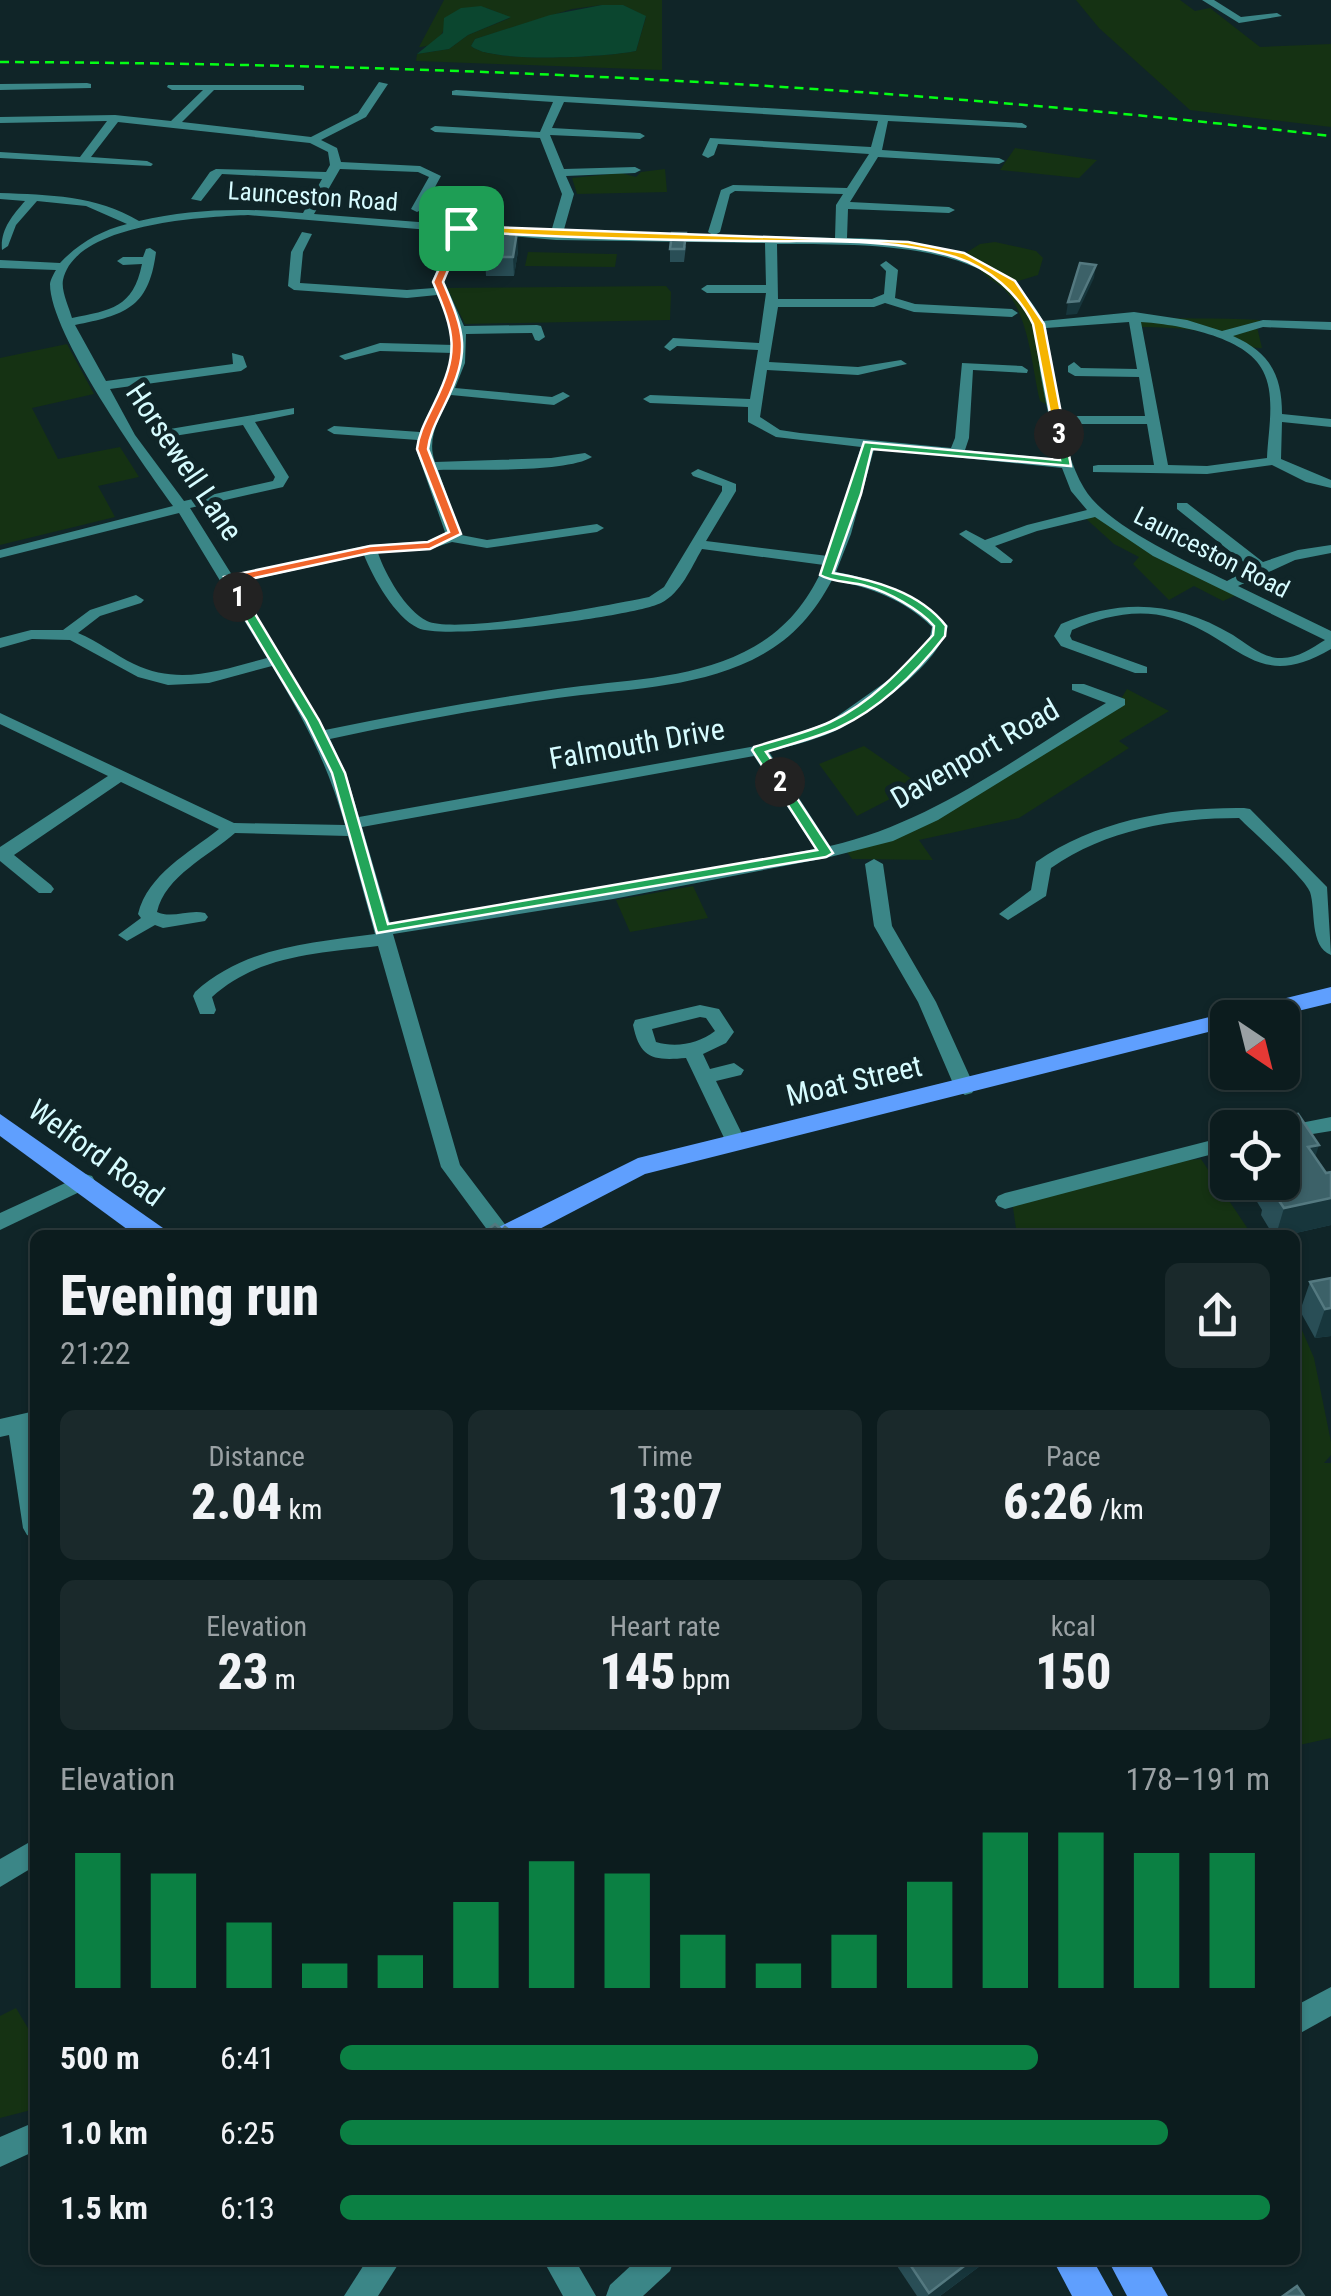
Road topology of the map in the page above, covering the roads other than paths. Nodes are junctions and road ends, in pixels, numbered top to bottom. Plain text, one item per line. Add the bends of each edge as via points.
1 (1208, 0) edge
2 (1278, 16) dead end
3 (383, 84) dead end
4 (87, 86) dead end
5 (4, 87) edge
6 (172, 87) dead end
7 (300, 88) dead end
8 (210, 90) junction
9 (456, 93) dead end
10 (560, 99) junction
11 (0, 103) edge
12 (115, 118) junction
13 (884, 118) junction
14 (0, 120) edge
15 (172, 126) junction
16 (1022, 126) dead end
17 (435, 130) dead end
18 (545, 133) junction
19 (631, 133) dead end
20 (313, 140) junction
21 (875, 152) junction
22 (7, 153) edge
23 (708, 156) dead end
24 (84, 159) junction
25 (999, 161) dead end
26 (147, 164) dead end
27 (333, 170) junction
28 (632, 172) dead end
29 (560, 174) junction
30 (848, 191) junction
31 (0, 192) edge
32 (34, 198) junction
33 (197, 199) dead end
34 (842, 205) junction
35 (417, 209) dead end
36 (942, 212) dead end
37 (306, 217) junction
38 (134, 224) junction
39 (461, 228) junction
40 (714, 232) dead end
41 (556, 236) junction
42 (770, 239) junction
43 (308, 240) dead end
44 (841, 240) junction
45 (2, 242) edge
46 (123, 261) dead end
47 (0, 264) edge
48 (886, 265) dead end
49 (63, 267) junction
50 (707, 289) dead end
51 (440, 291) junction
52 (772, 296) junction
53 (886, 299) junction
54 (1012, 313) dead end
55 (1134, 316) junction
56 (68, 323) junction
57 (1038, 324) junction
58 (1331, 326) edge
59 (459, 330) junction
60 (538, 331) dead end
61 (1224, 335) junction
62 (670, 347) dead end
63 (766, 347) junction
64 (460, 349) junction
65 (354, 356) dead end
66 (762, 366) junction
67 (1074, 366) dead end
68 (242, 367) dead end
69 (895, 370) dead end
70 (1022, 370) dead end
71 (1143, 374) junction
72 (101, 386) junction
73 (448, 391) junction
74 (650, 399) dead end
75 (556, 401) dead end
76 (754, 403) junction
77 (288, 411) dead end
78 (1076, 417) dead end
79 (1275, 417) junction
80 (247, 420) junction
81 (1153, 420) junction
82 (1331, 423) edge
83 (334, 430) dead end
84 (165, 434) dead end
85 (424, 436) junction
86 (868, 445) junction
87 (956, 454) junction
88 (585, 458) dead end
89 (1274, 461) junction
90 (1067, 464) junction
91 (432, 466) junction
92 (1098, 469) dead end
93 (1162, 470) junction
94 (698, 473) dead end
95 (1331, 484) edge
96 (1182, 506) dead end
97 (180, 508) junction
98 (1097, 512) junction
99 (597, 528) dead end
100 (966, 534) dead end
101 (452, 538) junction
102 (696, 544) junction
103 (984, 544) junction
104 (370, 549) junction
105 (1331, 549) edge
106 (0, 554) edge
107 (1006, 560) dead end
108 (1260, 567) junction
109 (828, 568) junction
110 (229, 580) junction
111 (1226, 587) junction
112 (136, 600) dead end
113 (70, 632) junction
114 (1331, 640) edge
115 (0, 643) edge
116 (276, 660) junction
117 (1140, 670) dead end
118 (1078, 687) dead end
119 (1120, 702) junction
120 (1138, 711) dead end
121 (0, 718) edge
122 (321, 736) junction
123 (758, 750) junction
124 (119, 776) junction
125 (354, 827) junction
126 (231, 828) junction
127 (1, 853) edge
128 (826, 853) junction
129 (874, 864) dead end
130 (45, 889) dead end
131 (1035, 895) junction
132 (1055, 905) dead end
133 (1008, 914) dead end
134 (199, 917) dead end
135 (153, 918) junction
136 (127, 934) dead end
137 (384, 935) junction
138 (1331, 949) edge
139 (1331, 995) edge
140 (198, 1001) dead end
141 (1300, 1002) edge
142 (1210, 1023) edge
143 (691, 1048) dead end
144 (734, 1070) dead end
145 (704, 1077) junction
146 (965, 1088) junction
147 (0, 1124) edge
148 (1331, 1124) edge
149 (1300, 1129) edge
150 (736, 1142) junction
151 (1210, 1148) edge
152 (84, 1182) junction
153 (1005, 1201) dead end
154 (0, 1222) edge
155 (143, 1230) edge
156 (509, 1230) edge
157 (521, 1230) edge
158 (18, 1424) edge
159 (30, 1497) edge
160 (30, 1854) edge
161 (0, 1874) edge
162 (1331, 2001) edge
163 (1300, 2019) edge
164 (30, 2138) edge
165 (0, 2152) edge
166 (382, 2265) edge
167 (561, 2265) edge
168 (654, 2265) edge
169 (1075, 2265) edge
170 (1130, 2265) edge
171 (359, 2296) edge
172 (582, 2296) edge
173 (622, 2296) edge
174 (1094, 2296) edge
175 (1149, 2296) edge

1 - 2 street via 1239,20
3 - 20 street via 362,115
4 - 5 street
5 - 11 street
6 - 8 street
7 - 8 street
8 - 15 street
9 - 10 street
10 - 13 street
10 - 18 street
12 - 14 street
12 - 15 street
12 - 24 street
13 - 16 street
13 - 21 street
15 - 20 street
17 - 18 street
18 - 19 street
18 - 29 street
20 - 27 street via 332,150
21 - 23 street via 714,140
21 - 25 street
21 - 30 street
22 - 24 street
24 - 26 street
27 - 33 street via 220,171
27 - 35 street via 420,169 435,176
27 - 37 street
28 - 29 street
29 - 41 street via 568,200
30 - 34 street
30 - 40 street via 733,188 725,192
31 - 32 street
32 - 38 street via 93,203
32 - 45 street
34 - 36 street
34 - 44 street
37 - 38 street, Launceston Road via 226,212
37 - 39 street, Launceston Road
38 - 49 street, Launceston Road via 96,238
39 - 41 street, Launceston Road
39 - 51 street via 439,274
41 - 42 street, Launceston Road
42 - 44 street, Launceston Road
42 - 52 street
43 - 51 street via 292,290
44 - 57 street, Launceston Road via 961,256 1011,284
46 - 56 street via 149,256 145,288 134,301
47 - 49 street
48 - 53 street via 892,270
49 - 56 street, Horsewell Lane via 56,283
50 - 52 street
51 - 59 street
52 - 53 street via 862,304
52 - 63 street
53 - 54 street via 914,308
55 - 57 street
55 - 61 street
55 - 71 street
56 - 72 street, Horsewell Lane
57 - 90 street, Launceston Road
58 - 61 street via 1260,322
59 - 60 street
59 - 64 street
61 - 79 street via 1250,349 1272,375
62 - 63 street
63 - 66 street
64 - 65 street via 380,347
64 - 73 street
66 - 69 street
66 - 76 street
67 - 71 street via 1075,372
68 - 72 street
70 - 87 street via 961,366 962,438
71 - 81 street
72 - 97 street, Horsewell Lane
73 - 75 street
73 - 85 street
74 - 76 street
76 - 86 street via 753,419 776,434
77 - 80 street
78 - 81 street
79 - 82 street
79 - 89 street
80 - 84 street
80 - 97 street via 289,481
81 - 93 street
83 - 85 street
85 - 91 street
86 - 87 street
86 - 109 street
87 - 90 street
88 - 91 street
89 - 93 street
89 - 95 street
90 - 98 street, Launceston Road via 1078,492
91 - 101 street
92 - 93 street
94 - 102 street via 722,479 729,490
96 - 108 street
97 - 106 street
97 - 110 street, Horsewell Lane
98 - 103 street
98 - 111 street, Launceston Road
99 - 101 street via 563,538 487,544
100 - 103 street
101 - 104 street
102 - 104 street via 670,590 654,601 454,630 414,619
102 - 109 street
103 - 107 street
104 - 110 street
105 - 108 street
108 - 111 street
109 - 122 street via 804,614 784,634 729,665
109 - 123 street, Falmouth Drive via 932,616 939,636 900,679 857,711
110 - 116 street, Horsewell Lane
111 - 114 street, Launceston Road
112 - 113 street via 96,613
113 - 115 street
113 - 116 street via 168,680 214,677
114 - 117 street via 1289,662 1236,654 1216,632 1166,610 1135,608 1066,627 1062,636 1075,648
116 - 122 street, Horsewell Lane
118 - 119 street, Davenport Road
119 - 120 street, Davenport Road
119 - 128 street, Davenport Road via 932,816
121 - 124 street
122 - 125 street, Horsewell Lane
123 - 125 street, Falmouth Drive
123 - 128 street
124 - 126 street
124 - 127 street
125 - 126 street, Falmouth Drive
125 - 137 street, Horsewell Lane
126 - 135 street via 152,896 147,914
127 - 130 street
128 - 137 street, Davenport Road
129 - 146 street via 884,926
131 - 132 street
131 - 133 street
131 - 138 street via 1042,866 1059,852 1146,824 1244,813 1318,887
134 - 135 street
135 - 136 street
137 - 140 street, Davenport Road via 232,969
137 - 156 street, Horsewell Lane via 451,1167
139 - 141 main road, Moat Street
142 - 146 main road, Moat Street
143 - 145 street
144 - 145 street
145 - 150 street
146 - 150 main road, Moat Street
147 - 152 main road, Welford Road
148 - 149 street
150 - 157 main road, Moat Street via 638,1168
151 - 153 street
152 - 154 street
152 - 155 main road, Welford Road
158 - 159 street
160 - 161 street
162 - 163 street
164 - 165 street
166 - 171 street
167 - 172 street
168 - 173 street
169 - 174 main road
170 - 175 main road

